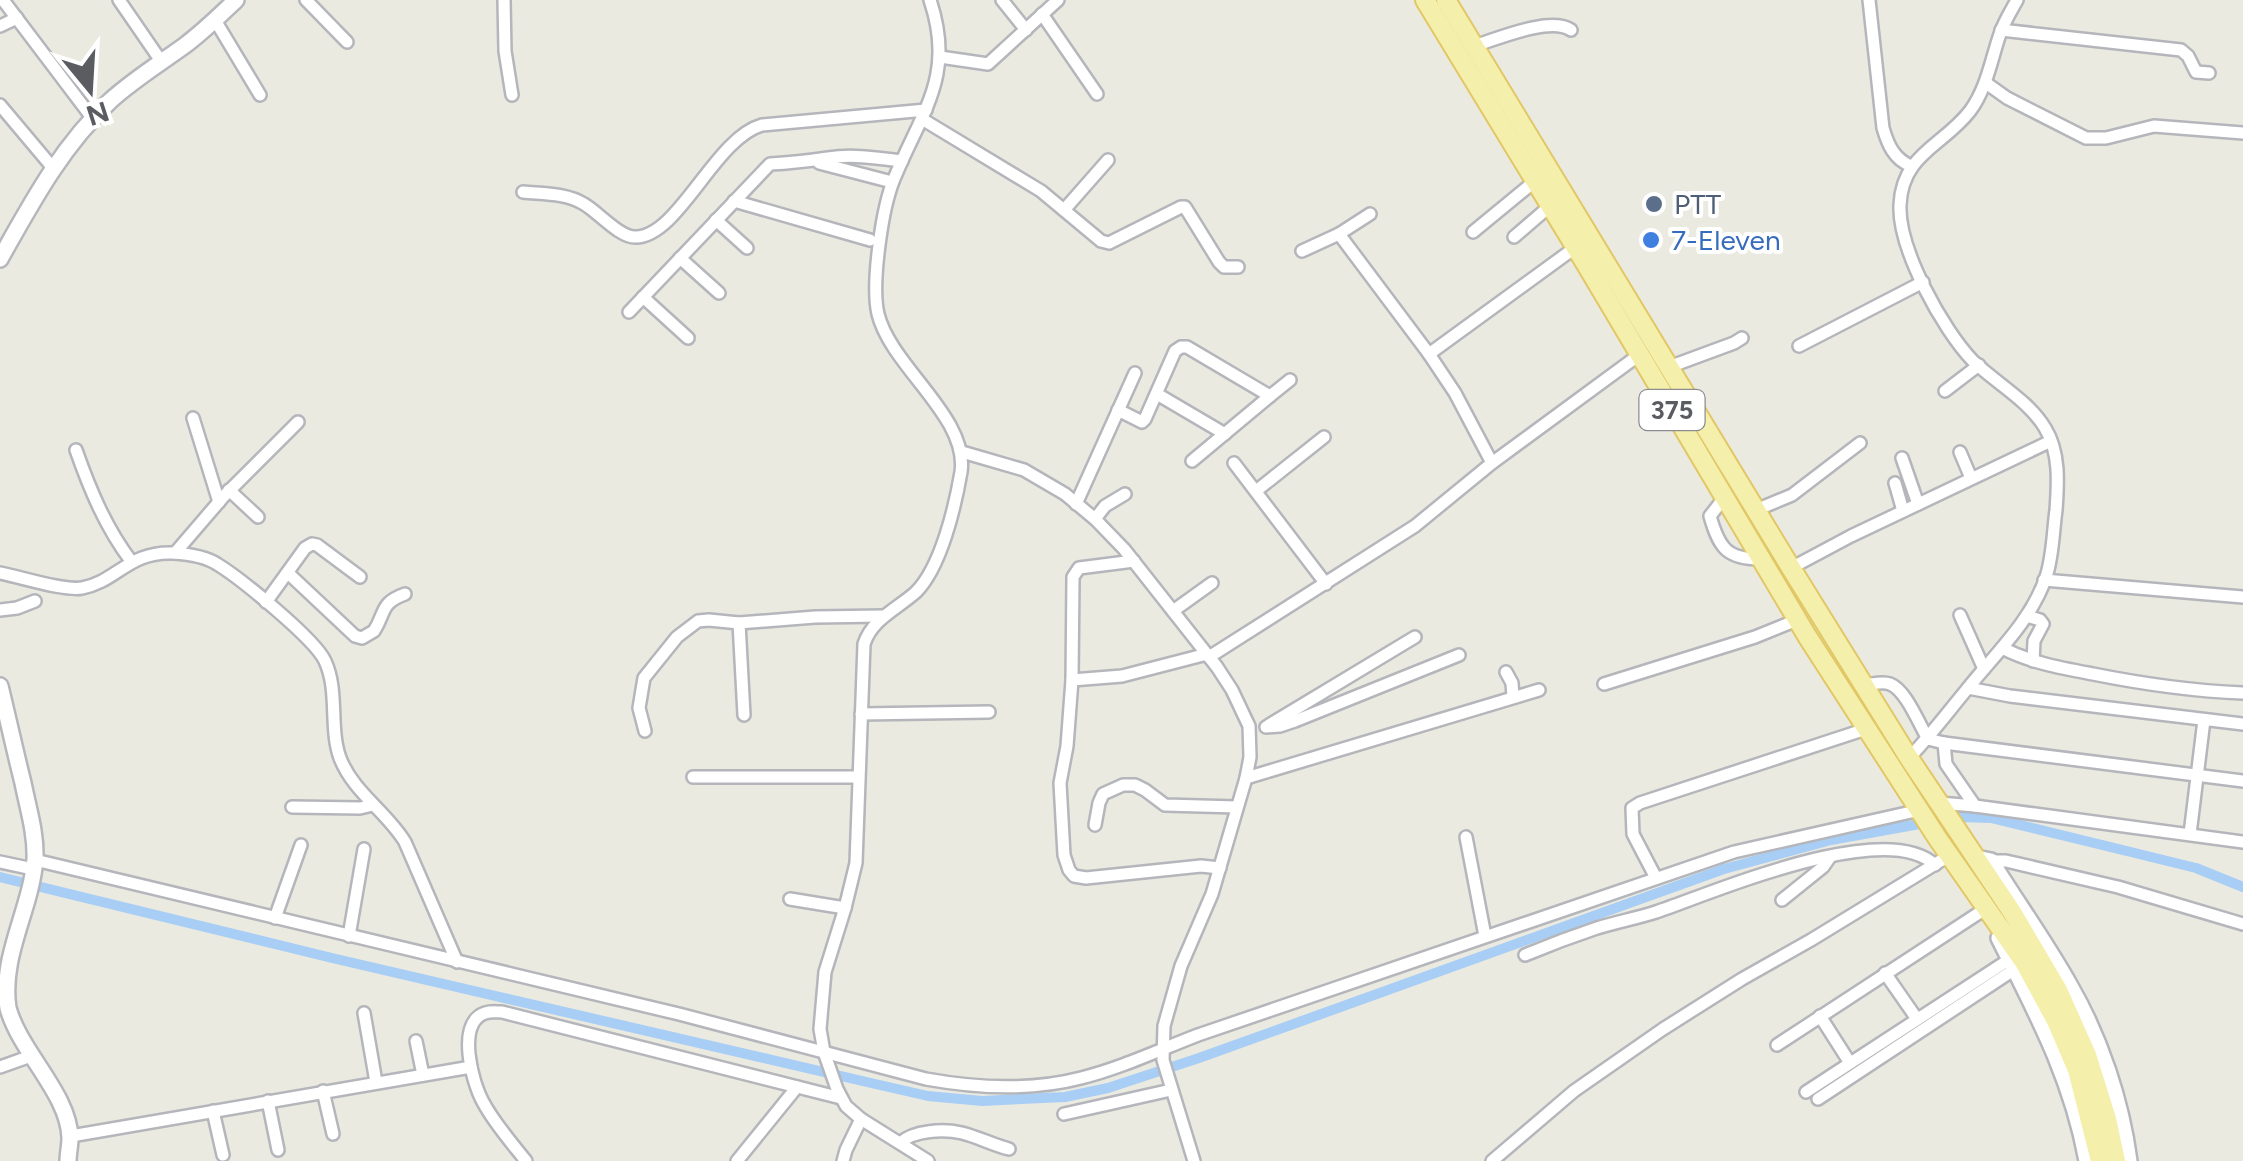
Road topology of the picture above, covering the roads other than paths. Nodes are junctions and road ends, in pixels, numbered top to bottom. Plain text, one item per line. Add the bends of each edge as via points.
1 (3, 0) edge
2 (119, 0) edge
3 (236, 0) edge
4 (306, 0) edge
5 (504, 0) edge
6 (930, 0) edge
7 (1002, 0) edge
8 (1058, 0) edge
9 (1425, 0) edge
10 (1446, 0) edge
11 (1869, 0) edge
12 (2017, 0) edge
13 (1042, 14) junction
14 (16, 18) junction
15 (216, 20) junction
16 (0, 26) edge
17 (1026, 30) junction
18 (1571, 30) dead end
19 (2001, 30) junction
20 (348, 42) dead end
21 (1474, 46) junction
22 (940, 57) junction
23 (162, 61) junction
24 (2209, 72) dead end
25 (1986, 83) junction
26 (1097, 94) dead end
27 (260, 95) dead end
28 (512, 95) dead end
29 (0, 105) edge
30 (924, 114) junction
31 (93, 119) junction
32 (2243, 133) edge
33 (1108, 160) dead end
34 (902, 161) junction
35 (815, 162) junction
36 (1911, 166) junction
37 (53, 168) junction
38 (1535, 181) junction
39 (892, 182) junction
40 (523, 192) dead end
41 (734, 202) junction
42 (1550, 206) junction
43 (1064, 210) junction
44 (1370, 214) dead end
45 (716, 220) junction
46 (1474, 232) dead end
47 (1339, 234) junction
48 (1514, 237) dead end
49 (870, 240) dead end
50 (1576, 247) junction
51 (747, 248) dead end
52 (1302, 252) dead end
53 (680, 258) junction
54 (0, 259) edge
55 (1238, 268) dead end
56 (1923, 282) junction
57 (719, 294) dead end
58 (644, 297) junction
59 (628, 312) dead end
60 (688, 338) dead end
61 (1742, 338) dead end
62 (1800, 346) dead end
63 (1430, 354) junction
64 (1639, 354) junction
65 (1978, 365) junction
66 (1669, 366) junction
67 (1135, 373) dead end
68 (1290, 380) dead end
69 (1945, 391) dead end
70 (1157, 394) junction
71 (1270, 396) junction
72 (1118, 410) junction
73 (194, 418) dead end
74 (298, 422) dead end
75 (1225, 434) junction
76 (1324, 436) dead end
77 (2051, 440) junction
78 (1860, 443) dead end
79 (76, 450) dead end
80 (962, 452) junction
81 (1960, 452) dead end
82 (1902, 458) dead end
83 (1192, 461) dead end
84 (1234, 462) dead end
85 (1492, 463) junction
86 (1972, 478) junction
87 (1895, 483) dead end
88 (230, 490) junction
89 (1256, 491) junction
90 (1125, 494) dead end
91 (219, 502) junction
92 (1076, 504) junction
93 (1918, 504) junction
94 (1756, 510) junction
95 (1903, 512) junction
96 (258, 517) dead end
97 (1095, 519) junction
98 (175, 553) junction
99 (131, 561) junction
100 (1134, 561) junction
101 (1790, 568) junction
102 (0, 573) edge
103 (288, 573) junction
104 (360, 577) dead end
105 (2044, 580) junction
106 (1212, 583) dead end
107 (1326, 584) junction
108 (1803, 588) junction
109 (405, 594) dead end
110 (2243, 597) edge
111 (35, 601) dead end
112 (266, 602) junction
113 (0, 610) edge
114 (1173, 611) junction
115 (1960, 615) dead end
116 (884, 616) junction
117 (2027, 616) junction
118 (1797, 620) junction
119 (739, 623) junction
120 (1415, 637) dead end
121 (2002, 648) junction
122 (1208, 655) junction
123 (1459, 656) dead end
124 (2034, 661) junction
125 (1984, 669) junction
126 (1506, 672) dead end
127 (1072, 680) junction
128 (1604, 684) dead end
129 (0, 686) edge
130 (1866, 686) junction
131 (1968, 688) junction
132 (1539, 690) dead end
133 (2243, 693) edge
134 (1513, 698) junction
135 (989, 712) dead end
136 (861, 714) junction
137 (744, 715) dead end
138 (2204, 720) junction
139 (2243, 724) edge
140 (1266, 727) junction
141 (1866, 730) junction
142 (645, 731) dead end
143 (1250, 734) junction
144 (1928, 738) junction
145 (1944, 743) junction
146 (1909, 758) junction
147 (2197, 775) junction
148 (693, 776) dead end
149 (858, 777) junction
150 (1246, 778) junction
151 (2243, 781) edge
152 (373, 805) junction
153 (1975, 806) junction
154 (292, 807) dead end
155 (1941, 807) junction
156 (1237, 808) junction
157 (1922, 813) junction
158 (1095, 826) dead end
159 (2190, 834) junction
160 (1466, 837) dead end
161 (2243, 842) edge
162 (301, 845) dead end
163 (364, 849) dead end
164 (1830, 857) junction
165 (1943, 860) junction
166 (1984, 860) junction
167 (0, 862) edge
168 (1220, 868) junction
169 (33, 869) junction
170 (1656, 878) junction
171 (790, 899) dead end
172 (1782, 900) dead end
173 (845, 908) junction
174 (1985, 909) junction
175 (275, 918) junction
176 (2243, 924) edge
177 (349, 936) junction
178 (1485, 936) junction
179 (1525, 955) dead end
180 (457, 962) junction
181 (2012, 964) junction
182 (2, 973) edge
183 (1885, 973) junction
184 (364, 1014) dead end
185 (1820, 1016) junction
186 (1917, 1019) junction
187 (416, 1041) dead end
188 (1776, 1045) dead end
189 (1163, 1054) junction
190 (31, 1056) junction
191 (826, 1057) junction
192 (1850, 1064) junction
193 (471, 1067) junction
194 (0, 1068) edge
195 (424, 1075) junction
196 (376, 1082) junction
197 (1169, 1086) junction
198 (797, 1087) junction
199 (323, 1091) junction
200 (839, 1094) junction
201 (268, 1101) junction
202 (213, 1110) junction
203 (1064, 1114) dead end
204 (861, 1120) junction
205 (333, 1134) dead end
206 (70, 1136) junction
207 (900, 1144) junction
208 (1008, 1148) dead end
209 (278, 1150) dead end
210 (222, 1155) dead end
211 (68, 1161) edge
212 (526, 1161) edge
213 (738, 1161) edge
214 (843, 1161) edge
215 (928, 1161) edge
216 (1194, 1161) edge
217 (1492, 1161) edge
218 (2087, 1161) edge
219 (2100, 1161) edge
220 (2116, 1161) edge
221 (2129, 1161) edge

1 - 14 street
2 - 23 street
3 - 15 street
4 - 20 street
5 - 28 street
6 - 22 street
7 - 17 street
8 - 13 street
9 - 38 main road, 375
10 - 21 main road, 375
11 - 36 street via 1883,128 1894,153
12 - 19 street
13 - 17 street
13 - 26 street
14 - 16 street
14 - 31 street
15 - 23 street
15 - 27 street
17 - 22 street via 988,64
18 - 21 street via 1546,25
19 - 24 street via 2181,50 2196,72
19 - 25 street
21 - 66 main road, 375
22 - 30 street
23 - 31 street
25 - 32 street via 2086,138 2154,126
25 - 36 street via 1969,112
29 - 37 street
30 - 34 street
30 - 40 street via 752,128 659,228 642,237 627,236 565,196
30 - 43 street
31 - 37 street
33 - 43 street
34 - 35 street
34 - 39 street
35 - 39 street
35 - 41 street via 770,164
36 - 56 street via 1900,207 1903,234
37 - 54 street
38 - 42 main road, 375
38 - 46 street
39 - 80 street via 877,312 886,337
41 - 45 street
41 - 49 street
42 - 48 street
42 - 50 main road, 375
43 - 55 street via 1105,243 1186,207 1219,262
44 - 47 street
45 - 51 street
45 - 53 street
47 - 52 street
47 - 63 street
50 - 63 street
50 - 64 main road, 375
53 - 57 street
53 - 58 street
56 - 62 street
56 - 65 street via 1949,331
58 - 59 street
58 - 60 street
61 - 66 street
63 - 85 street
64 - 85 street
64 - 118 main road, 375
65 - 69 street
65 - 77 street via 2033,413
66 - 94 main road, 375
67 - 72 street
68 - 71 street
70 - 71 street via 1175,352 1187,347
70 - 72 street via 1142,422
70 - 75 street
71 - 75 street
72 - 92 street
73 - 91 street
74 - 88 street
75 - 83 street
76 - 89 street
77 - 86 street
77 - 105 street via 2057,500
78 - 94 street via 1792,495
79 - 99 street via 88,486
80 - 92 street via 1024,470
80 - 116 street via 946,533 930,572
81 - 86 street
82 - 93 street
84 - 89 street
85 - 107 street via 1416,526
86 - 93 street
87 - 95 street
88 - 91 street
88 - 96 street
89 - 107 street
90 - 97 street
91 - 98 street
92 - 97 street
93 - 95 street
94 - 101 main road, 375
95 - 101 street
97 - 100 street
98 - 99 street
98 - 112 street via 216,563
99 - 102 street via 85,588
100 - 114 street
100 - 127 street via 1075,571
101 - 108 main road, 375
103 - 104 street via 312,544
103 - 109 street via 362,638 374,631 388,602
103 - 112 street
105 - 110 street
105 - 117 street
106 - 114 street
107 - 122 street
108 - 118 main road
108 - 130 main road, 375
111 - 113 street
112 - 152 street via 325,660 338,754
114 - 122 street
115 - 125 street
116 - 119 street
116 - 136 street via 864,644
117 - 121 street
117 - 124 street via 2043,624
118 - 128 street
118 - 141 main road, 375
119 - 137 street
119 - 142 street via 698,622 678,637 644,678 639,708
120 - 140 street
121 - 124 street
121 - 125 street
122 - 127 street via 1122,676
122 - 143 street via 1244,712
123 - 140 street via 1295,722
124 - 133 street via 2149,685
125 - 131 street
126 - 134 street
127 - 168 street via 1060,782 1069,870 1086,878
129 - 169 street via 34,832
130 - 144 street via 1894,685
130 - 146 main road, 375
131 - 138 street
131 - 144 street
132 - 134 street
134 - 150 street
135 - 136 street
136 - 149 street
138 - 139 street
138 - 147 street
140 - 143 street
141 - 157 main road, 375
141 - 170 street via 1632,808 1632,834
143 - 150 street
144 - 145 street
144 - 146 street
145 - 147 street
145 - 153 street via 1946,764
146 - 155 main road, 375
147 - 151 street
147 - 159 street
148 - 149 street
149 - 173 street via 856,863
150 - 156 street
152 - 154 street
152 - 180 street via 405,842
153 - 155 street
153 - 159 street
155 - 166 main road, 375
156 - 158 street via 1165,805 1135,785 1123,785 1103,794
156 - 168 street
157 - 165 main road, 375
157 - 170 street via 1734,852
159 - 161 street
160 - 178 street
162 - 175 street
163 - 177 street
164 - 165 street via 1888,849
164 - 172 street
164 - 179 street
165 - 174 main road, 375
165 - 217 street via 1662,1029
166 - 176 street
166 - 220 main road, 375 via 2078,1033
166 - 221 street via 2071,987 2092,1030 2117,1100
167 - 169 street
168 - 189 street via 1181,966
169 - 175 street
169 - 182 street
170 - 178 street
171 - 173 street
173 - 191 street via 822,992
174 - 181 street
174 - 183 street
174 - 219 main road, 375 via 2024,962 2067,1045
175 - 177 street
177 - 180 street
178 - 189 street
180 - 191 street
181 - 186 street
181 - 192 street via 1812,1096
181 - 218 street via 2059,1060
182 - 190 street via 10,1015
183 - 185 street
183 - 186 street
184 - 196 street
185 - 188 street
185 - 192 street
186 - 192 street
187 - 195 street
189 - 191 street via 1054,1084 1013,1086 953,1084
189 - 197 street
190 - 194 street
190 - 206 street
191 - 200 street
193 - 195 street
193 - 198 street via 468,1035 476,1020 502,1012
193 - 212 street via 483,1103
195 - 196 street
196 - 199 street
197 - 203 street
197 - 216 street
198 - 200 street
198 - 213 street
199 - 201 street
199 - 205 street
200 - 204 street
201 - 202 street
201 - 209 street
202 - 206 street
202 - 210 street
204 - 207 street
204 - 214 street
206 - 211 street
207 - 208 street via 916,1134 954,1132
207 - 215 street

